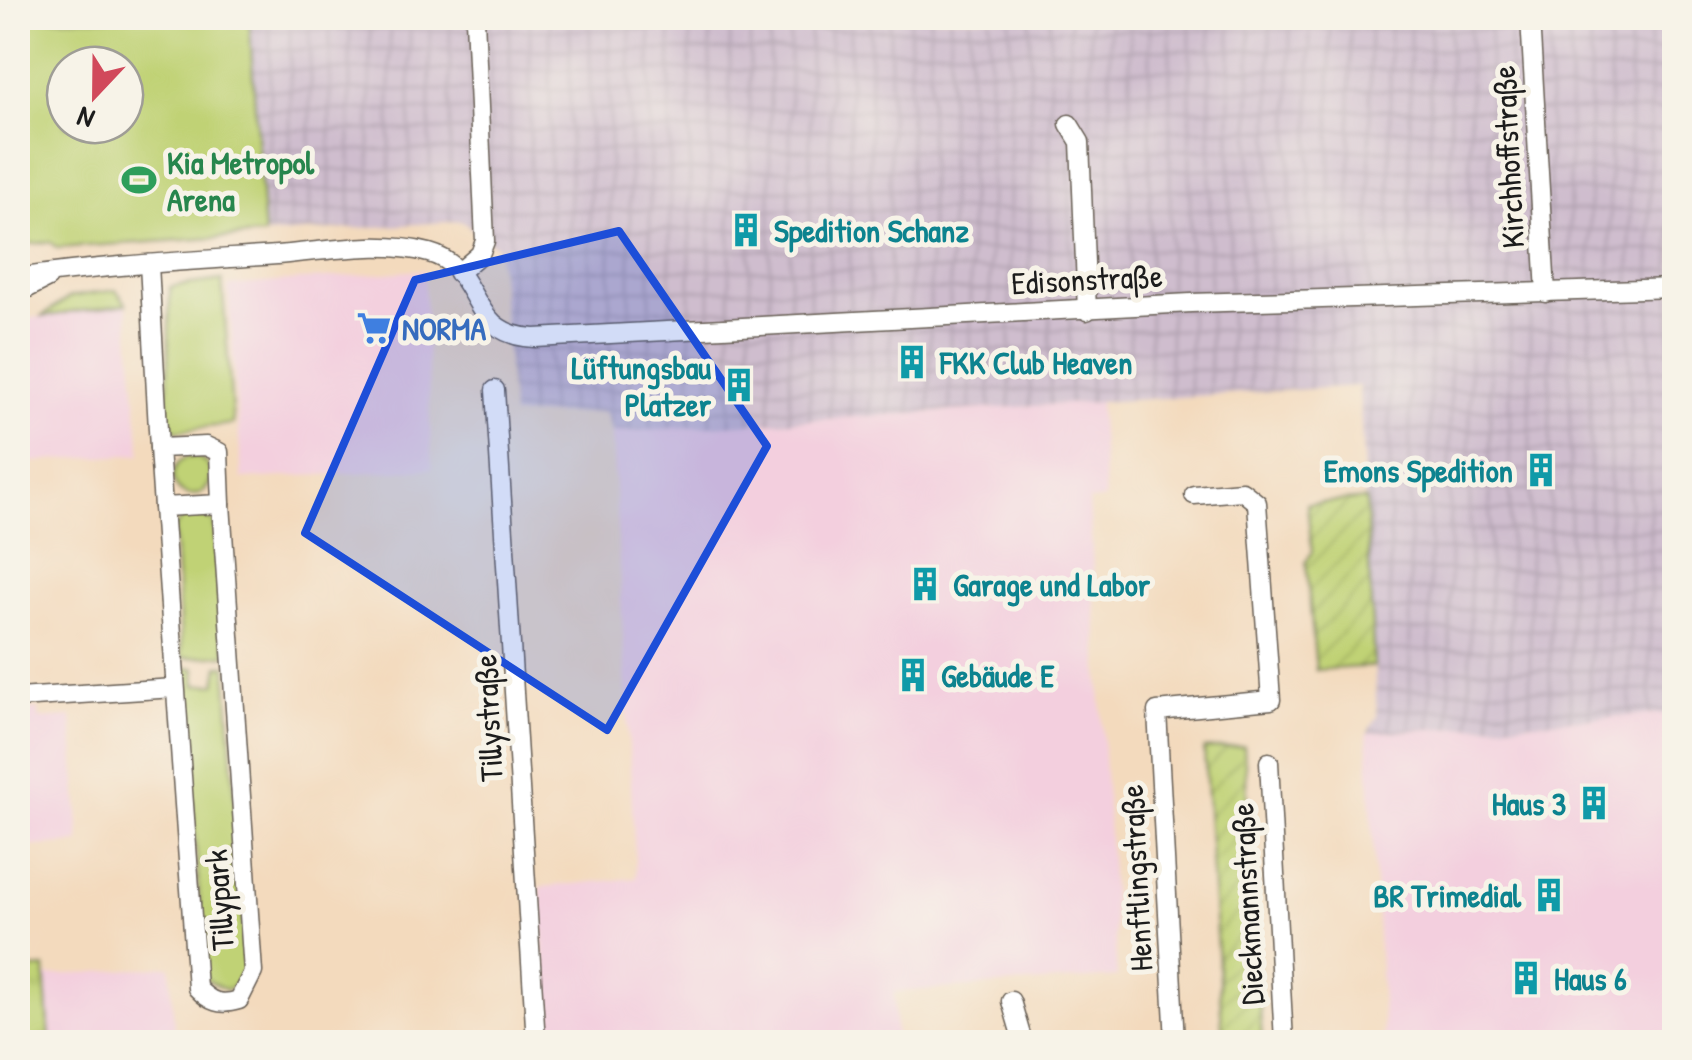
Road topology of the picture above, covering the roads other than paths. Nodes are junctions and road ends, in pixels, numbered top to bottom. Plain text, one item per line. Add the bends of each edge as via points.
1 (475, 18) edge
2 (1530, 18) edge
3 (1068, 124) dead end
4 (150, 264) junction
5 (58, 273) junction
6 (458, 273) junction
7 (18, 278) edge
8 (1674, 288) edge
9 (1546, 292) junction
10 (18, 293) edge
11 (1087, 311) junction
12 (496, 390) dead end
13 (159, 448) junction
14 (1194, 494) dead end
15 (222, 504) junction
16 (163, 507) junction
17 (175, 688) junction
18 (18, 698) edge
19 (1269, 762) dead end
20 (1011, 1001) dead end
21 (536, 1042) edge
22 (1023, 1042) edge
23 (1174, 1042) edge
24 (1284, 1042) edge

1 - 6 street via 485,241
2 - 9 street, Kirchhoffstraße
3 - 11 street via 1080,142
4 - 5 street
4 - 6 street via 394,248 431,253
4 - 13 street, Tillypark
5 - 7 street
5 - 10 street
6 - 11 street, Edisonstraße via 487,320 518,338
8 - 9 street, Edisonstraße
9 - 11 street, Edisonstraße
12 - 21 street, Tillystraße
13 - 15 street, Tillypark via 206,446 219,452
13 - 16 street, Tillypark
14 - 23 street, Henftlingstraße via 1242,491 1256,503 1271,700 1156,710
15 - 16 street
15 - 17 street, Tillypark via 253,972 239,1000 226,1004 208,1000 197,988
16 - 17 street, Tillypark
17 - 18 street
19 - 24 street, Dieckmannstraße
20 - 22 street

